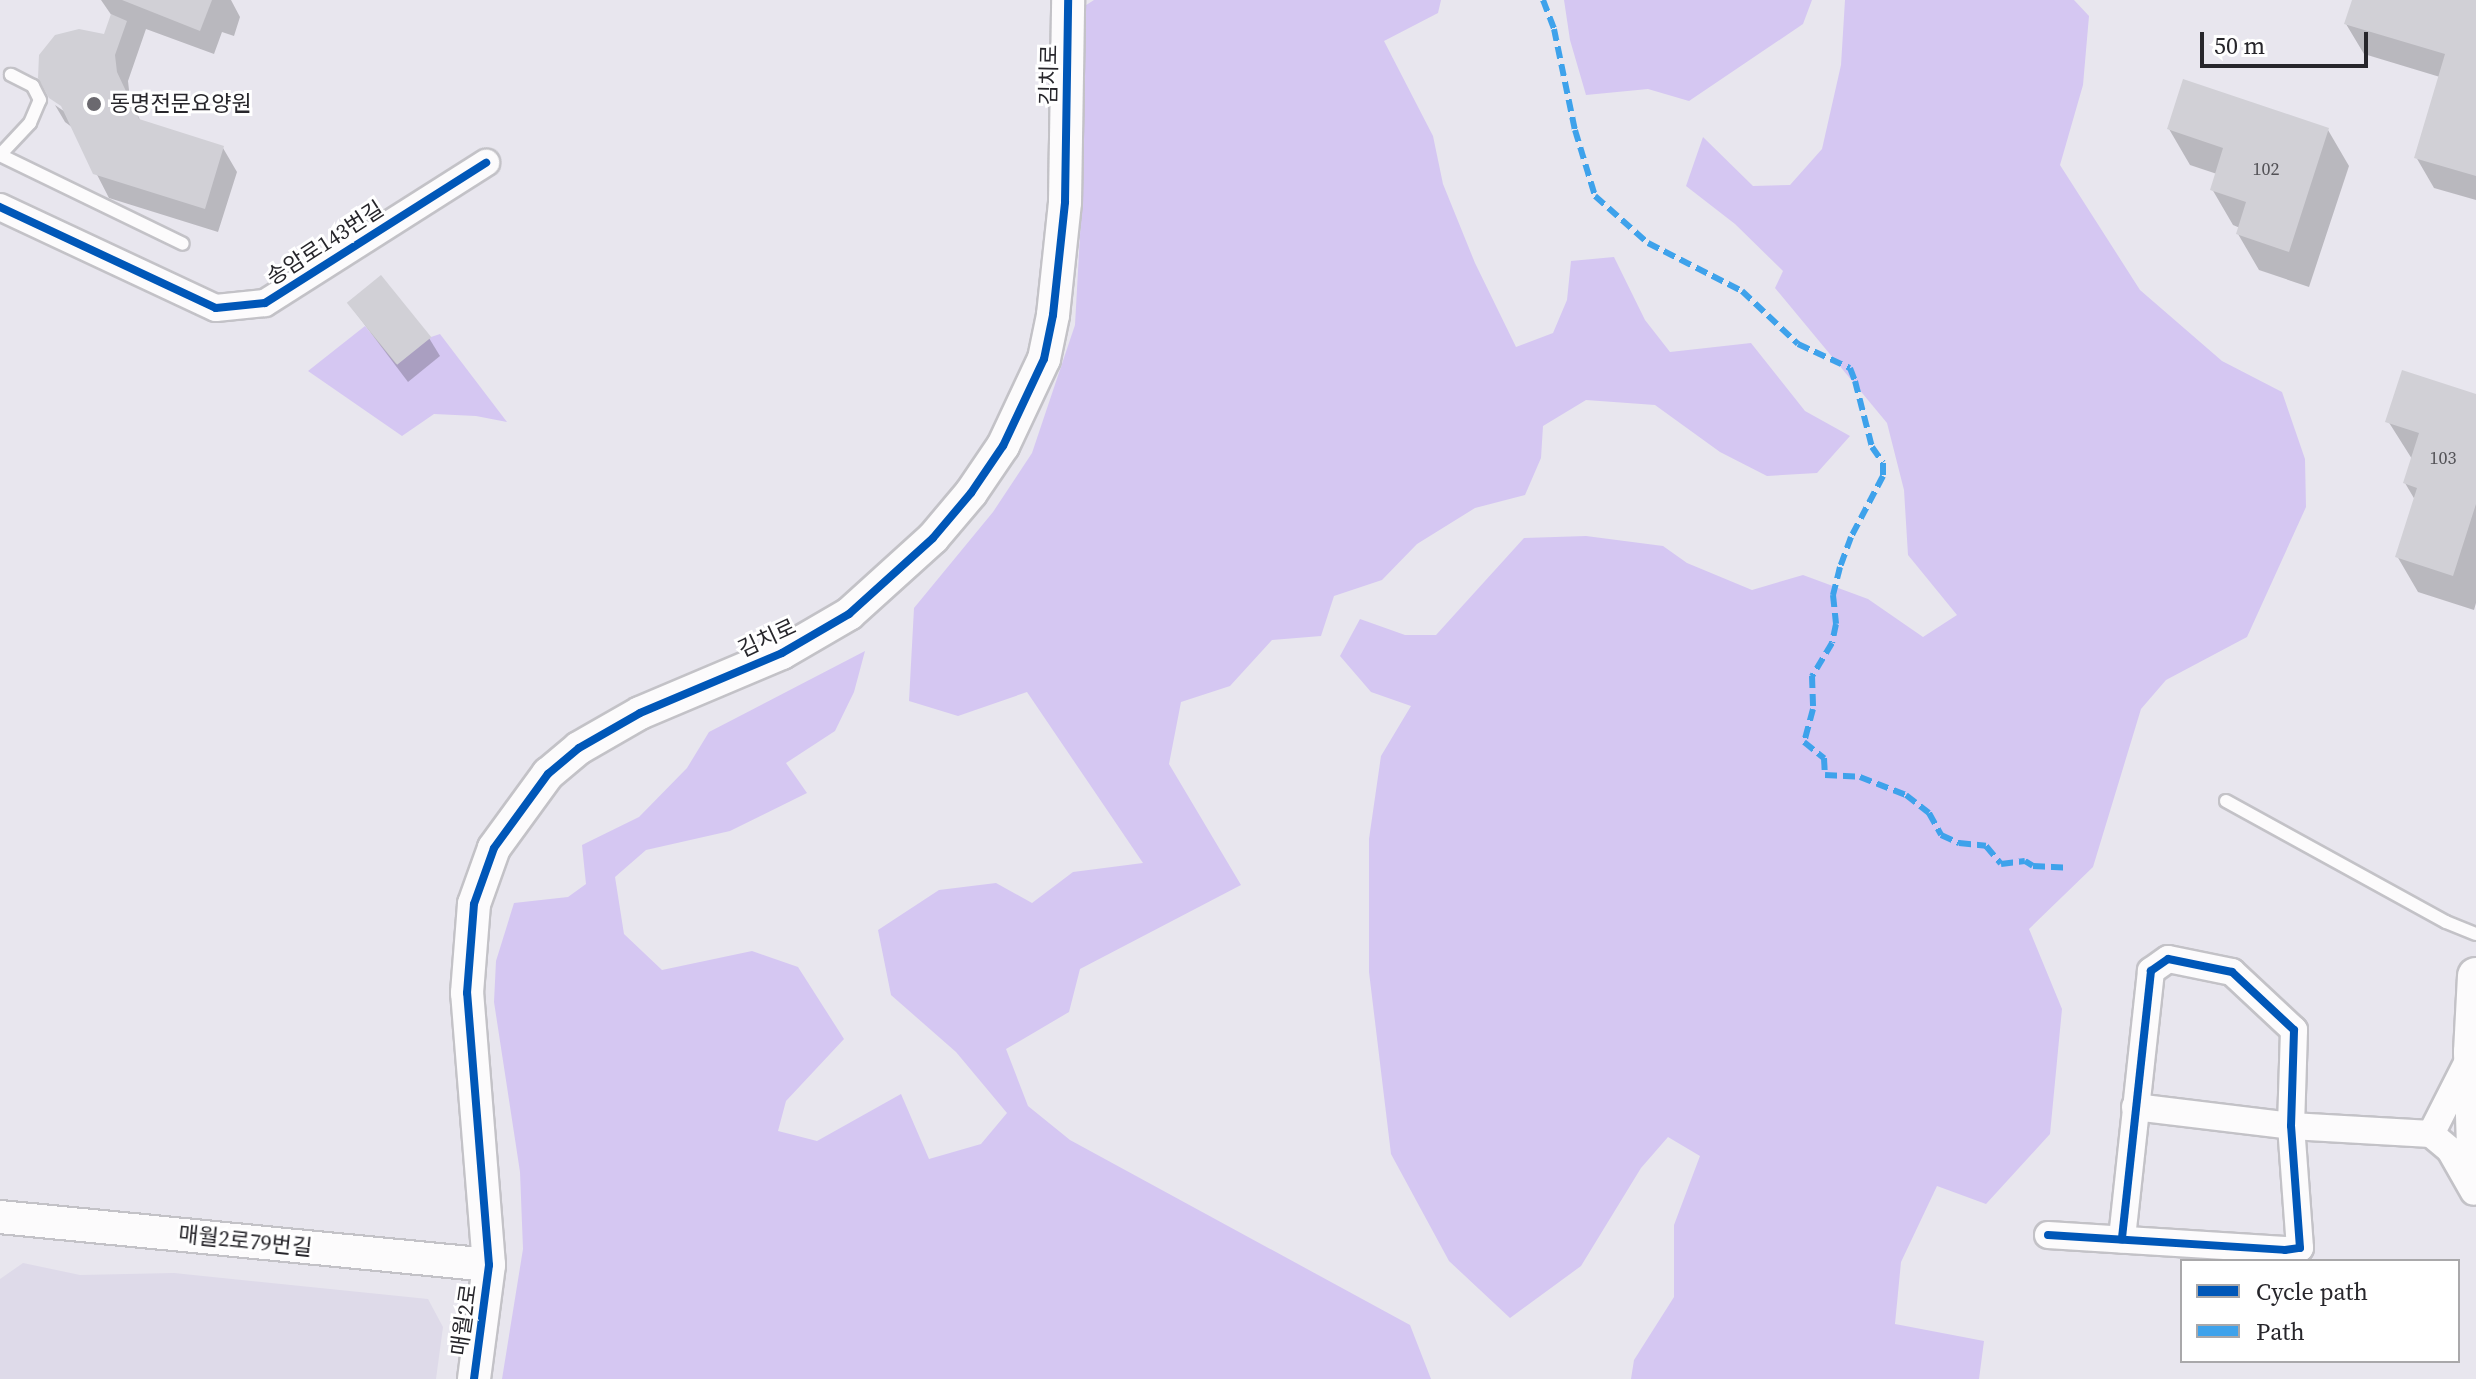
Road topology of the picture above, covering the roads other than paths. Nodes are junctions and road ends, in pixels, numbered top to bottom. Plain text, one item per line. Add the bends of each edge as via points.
1 (1068, 0) edge
2 (11, 75) dead end
3 (0, 155) edge
4 (486, 163) dead end
5 (0, 207) edge
6 (183, 244) dead end
7 (2226, 801) dead end
8 (2476, 934) edge
9 (2476, 976) edge
10 (2472, 1052) junction
11 (2135, 1107) junction
12 (2291, 1126) junction
13 (2431, 1134) junction
14 (2476, 1178) edge
15 (2476, 1195) edge
16 (0, 1217) edge
17 (2048, 1235) dead end
18 (2122, 1239) junction
19 (489, 1265) junction
20 (474, 1379) edge

1 - 19 street, 김치로 via 1065,202 1053,315 1044,359 1003,446 933,538 849,614 782,653 640,713 579,748 548,774 494,848 474,904 467,993
2 - 3 lane via 33,86 40,100 30,123
3 - 6 lane
4 - 5 street, 송암로143번길 via 265,303 216,308
7 - 8 lane
9 - 10 main road
10 - 13 street
10 - 14 main road
11 - 12 street
11 - 12 street via 2151,971 2168,959 2232,972 2294,1030
11 - 18 street
12 - 13 street
12 - 18 street via 2300,1248
13 - 15 street via 2450,1150
16 - 19 street, 매월2로79번길
17 - 18 street
19 - 20 street, 매월2로

